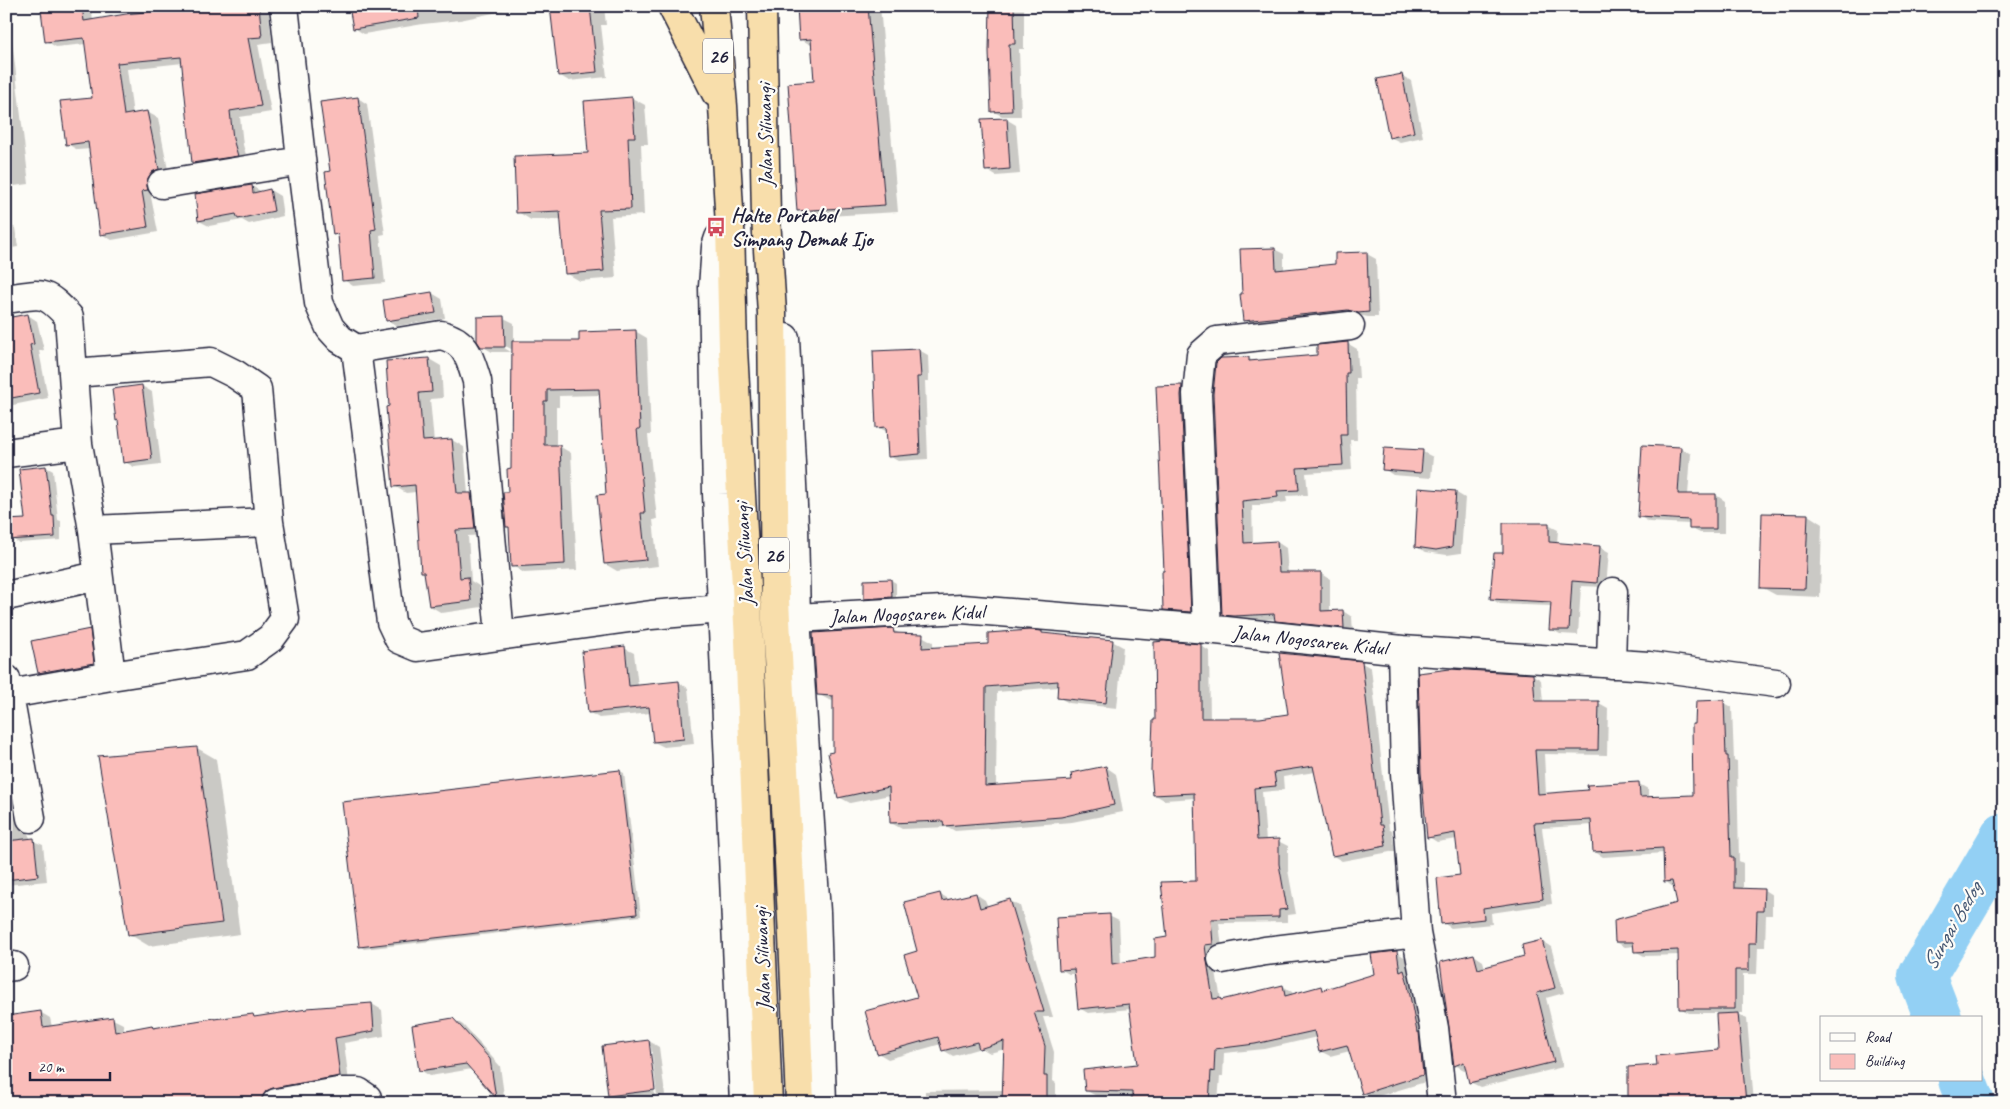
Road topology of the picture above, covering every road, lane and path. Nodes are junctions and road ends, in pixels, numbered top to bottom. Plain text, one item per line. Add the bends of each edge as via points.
1 (284, 6) edge
2 (672, 6) edge
3 (714, 6) edge
4 (762, 6) edge
5 (723, 106) junction
6 (301, 162) junction
7 (162, 184) dead end
8 (766, 218) junction
9 (730, 226) junction
10 (6, 299) edge
11 (1350, 326) dead end
12 (356, 349) junction
13 (74, 373) junction
14 (78, 444) junction
15 (6, 453) edge
16 (269, 522) junction
17 (93, 530) junction
18 (98, 576) junction
19 (1613, 592) dead end
20 (6, 596) edge
21 (722, 609) junction
22 (796, 618) junction
23 (1207, 629) junction
24 (500, 635) junction
25 (1402, 650) junction
26 (1611, 664) junction
27 (111, 676) junction
28 (1776, 683) dead end
29 (8, 687) edge
30 (31, 818) dead end
31 (1416, 933) junction
32 (1222, 959) dead end
33 (276, 1103) edge
34 (368, 1103) edge
35 (744, 1103) edge
36 (768, 1103) edge
37 (800, 1103) edge
38 (822, 1103) edge
39 (1442, 1103) edge

1 - 6 street
2 - 5 highway
3 - 5 highway, Jalan Siliwangi / 26
4 - 8 highway, Jalan Siliwangi / 26
5 - 9 highway, Jalan Siliwangi / 26
6 - 7 street
6 - 12 street via 319,303 330,328
8 - 22 street via 780,238
8 - 37 highway, Jalan Siliwangi / 26 via 772,313 775,601
9 - 21 street via 716,247 713,287
9 - 36 highway, Jalan Siliwangi / 26 via 732,349 749,641
10 - 13 street via 42,294 55,301 69,316
11 - 23 street via 1218,341 1200,355 1198,411
12 - 24 street via 390,622 399,639 418,647
12 - 24 street via 441,335 453,338 470,359 477,381
13 - 14 street
13 - 16 street via 211,362 257,389
14 - 15 street
14 - 17 street
16 - 17 street
16 - 27 street via 285,619 272,638 248,655
17 - 18 street
18 - 20 street
18 - 27 street
19 - 26 street
21 - 24 street
21 - 35 street
22 - 23 street, Jalan Nogosaren Kidul via 962,608
22 - 38 street via 816,912
23 - 25 street, Jalan Nogosaren Kidul
25 - 26 street
25 - 31 street, Jalan Nogosaren Kidul via 1405,773
26 - 28 street
27 - 29 street
29 - 30 street
31 - 32 street
31 - 39 street, Jalan Nogosaren Kidul via 1434,1028
33 - 34 street via 338,1092 358,1092 367,1098

